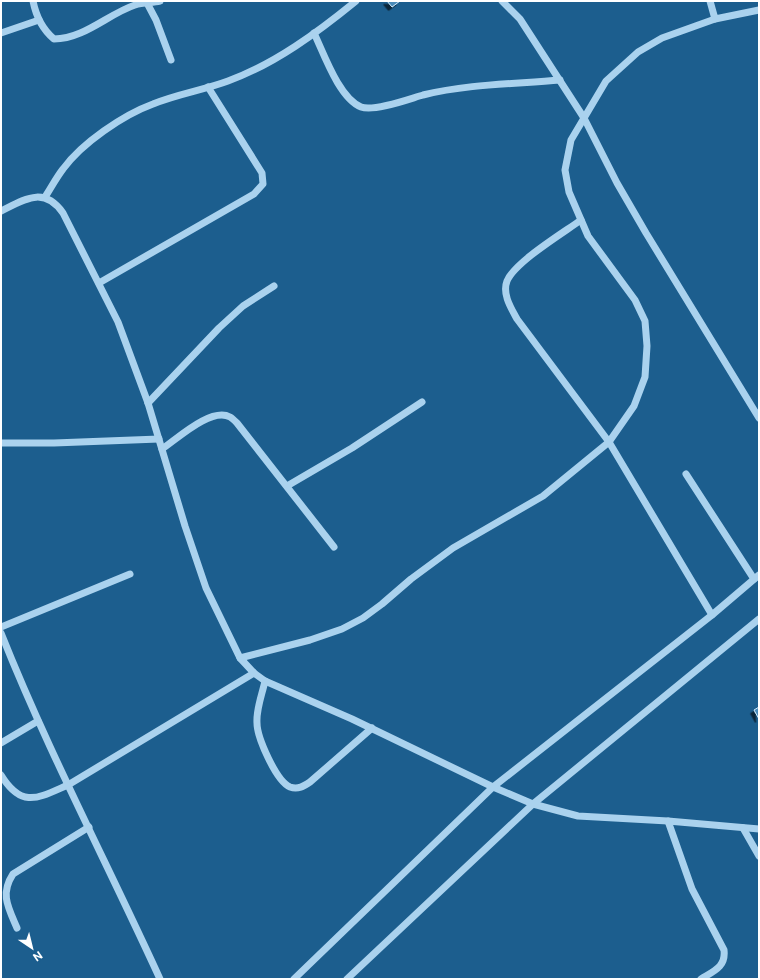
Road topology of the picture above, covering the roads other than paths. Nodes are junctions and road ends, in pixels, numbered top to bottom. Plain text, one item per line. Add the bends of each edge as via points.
1 (33, 1) edge
2 (160, 1) edge
3 (356, 1) edge
4 (502, 1) edge
5 (710, 1) edge
6 (147, 3) junction
7 (759, 10) edge
8 (714, 19) junction
9 (39, 20) junction
10 (1, 33) edge
11 (314, 33) junction
12 (171, 60) dead end
13 (560, 80) junction
14 (208, 87) junction
15 (584, 118) junction
16 (45, 197) junction
17 (1, 211) edge
18 (581, 220) junction
19 (99, 283) junction
20 (274, 286) dead end
21 (422, 402) dead end
22 (148, 403) junction
23 (759, 418) edge
24 (159, 438) junction
25 (608, 442) junction
26 (1, 443) edge
27 (162, 449) junction
28 (686, 474) dead end
29 (287, 486) junction
30 (334, 547) dead end
31 (130, 574) dead end
32 (757, 577) edge
33 (712, 615) junction
34 (759, 619) edge
35 (1, 627) edge
36 (1, 632) edge
37 (240, 658) junction
38 (254, 673) junction
39 (265, 681) junction
40 (38, 721) junction
41 (372, 728) junction
42 (1, 743) edge
43 (1, 775) edge
44 (68, 785) junction
45 (493, 787) junction
46 (533, 804) junction
47 (668, 821) junction
48 (89, 827) junction
49 (743, 828) junction
50 (759, 829) edge
51 (759, 856) edge
52 (16, 928) dead end
53 (160, 979) edge
54 (294, 979) edge
55 (348, 979) edge
56 (701, 979) edge

1 - 9 street
2 - 6 street
3 - 11 street
4 - 13 street via 520,19
5 - 8 street
6 - 9 street via 136,4 63,39 54,39
6 - 12 street
7 - 8 street
8 - 15 street via 662,38 638,52 606,81
9 - 10 street
11 - 13 street via 343,90 351,101 362,107 377,107 436,92
11 - 14 street via 270,61 229,81
13 - 15 street
14 - 16 street via 152,104 117,123 77,153 63,168
14 - 19 street via 262,173 263,184 254,194
15 - 18 street via 571,140 565,170 569,192
15 - 23 street via 642,227
16 - 17 street via 25,198
16 - 19 street via 57,204 63,213
18 - 25 street via 588,236 635,300 644,321 647,346 645,377 634,406
18 - 25 street via 516,267 506,282 507,300 517,319
19 - 22 street via 118,322
20 - 22 street via 243,306 219,328
21 - 29 street via 352,448
22 - 24 street
24 - 26 street
24 - 27 street
25 - 33 street
25 - 37 street via 543,496 453,548 363,618 342,629 310,640
27 - 29 street via 206,418 218,415 230,417
27 - 37 street via 206,588
28 - 32 street
29 - 30 street
31 - 35 street
32 - 33 street
33 - 45 street
34 - 46 street
36 - 40 street
37 - 38 street
38 - 39 street
38 - 44 street
39 - 41 street
39 - 41 street via 257,712 257,733 276,772 290,787 301,788 310,782
40 - 42 street
40 - 44 street
41 - 45 street
43 - 44 street via 9,788 27,799 40,798
44 - 48 street
45 - 46 street
45 - 54 street
46 - 47 street via 578,816
46 - 55 street
47 - 49 street
47 - 56 street via 692,889 724,950 725,959 722,965
48 - 52 street via 13,874 5,892 6,904
48 - 53 street
49 - 50 street
49 - 51 street

